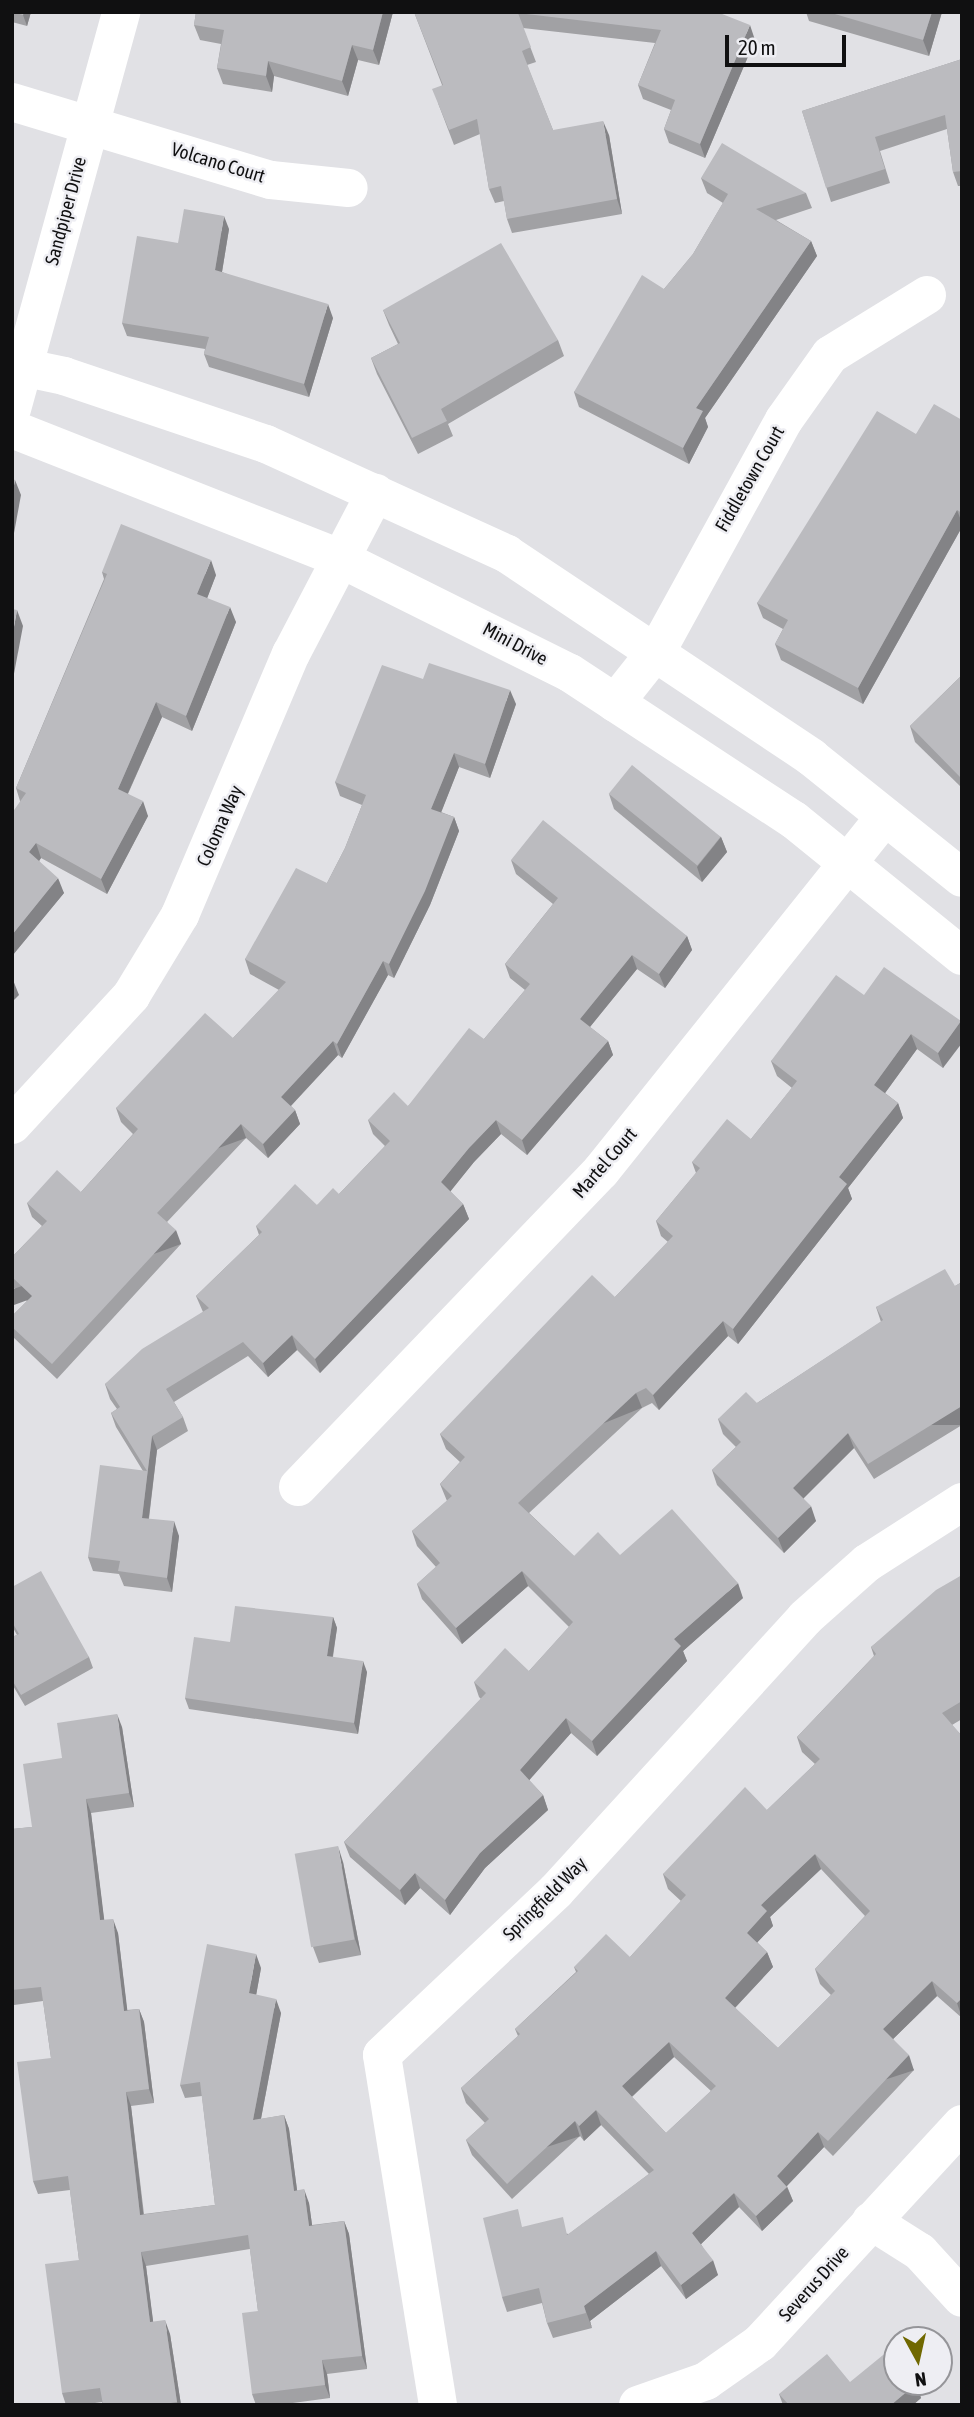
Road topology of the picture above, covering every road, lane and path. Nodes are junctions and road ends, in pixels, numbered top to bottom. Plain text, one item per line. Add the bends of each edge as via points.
1 (121, 12) edge
2 (12, 102) edge
3 (89, 122) junction
4 (349, 188) dead end
5 (927, 295) dead end
6 (18, 366) edge
7 (12, 409) edge
8 (12, 429) edge
9 (375, 493) junction
10 (339, 558) junction
11 (658, 649) junction
12 (615, 703) junction
13 (885, 817) junction
14 (845, 862) junction
15 (962, 878) edge
16 (962, 956) edge
17 (12, 1125) edge
18 (298, 1487) dead end
19 (962, 1502) edge
20 (962, 2124) edge
21 (871, 2221) junction
22 (962, 2298) edge
23 (438, 2405) edge
24 (638, 2405) edge

1 - 3 street, Sandpiper Drive
2 - 3 street, Volcano Court
3 - 4 street, Volcano Court via 271,180
3 - 6 street, Sandpiper Drive
5 - 11 street, Fiddletown Court via 830,355 784,420
6 - 7 street, Sandpiper Drive
6 - 9 street via 266,444
8 - 10 street, Mini Drive
9 - 10 street, Coloma Way
9 - 11 street via 507,554
10 - 12 street, Mini Drive via 463,616
10 - 17 street, Coloma Way via 180,915 131,996
11 - 12 street, Fiddletown Court
11 - 13 street
12 - 14 street, Mini Drive
13 - 14 street, Martel Court
13 - 15 street
14 - 16 street, Mini Drive
14 - 18 street, Martel Court via 601,1171
19 - 23 street, Springfield Way via 867,1563 805,1618 556,1891 382,2055
20 - 21 street, Severus Drive
21 - 22 street via 920,2252
21 - 24 street, Severus Drive via 760,2343 706,2381

